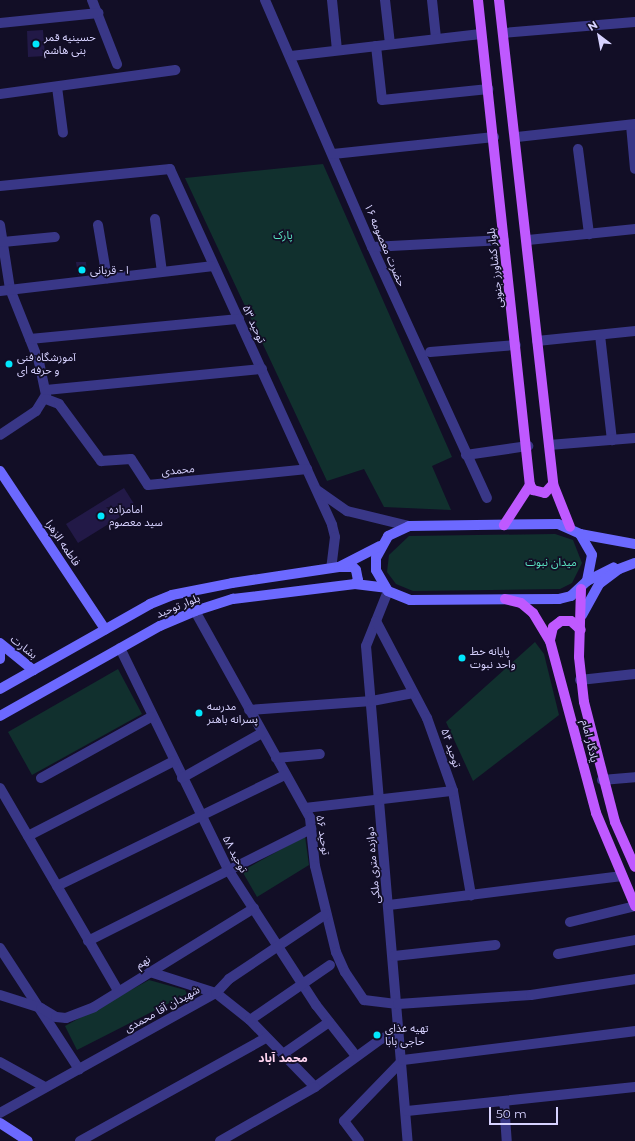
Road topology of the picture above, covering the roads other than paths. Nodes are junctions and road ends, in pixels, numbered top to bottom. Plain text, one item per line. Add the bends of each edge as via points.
1 (92, 0) edge
2 (265, 0) edge
3 (332, 0) edge
4 (385, 0) edge
5 (432, 0) edge
6 (478, 0) edge
7 (499, 0) edge
8 (98, 12) junction
9 (635, 22) edge
10 (0, 23) edge
11 (503, 33) junction
12 (482, 34) junction
13 (436, 39) junction
14 (390, 44) junction
15 (376, 46) junction
16 (337, 50) junction
17 (291, 56) junction
18 (117, 64) dead end
19 (175, 70) dead end
20 (57, 87) junction
21 (488, 89) junction
22 (0, 94) edge
23 (633, 125) edge
24 (63, 133) dead end
25 (494, 137) junction
26 (517, 137) junction
27 (578, 149) dead end
28 (333, 154) junction
29 (635, 169) edge
30 (0, 186) edge
31 (155, 219) dead end
32 (0, 225) edge
33 (98, 225) dead end
34 (635, 229) edge
35 (589, 234) junction
36 (55, 237) dead end
37 (504, 240) junction
38 (528, 240) junction
39 (3, 242) junction
40 (372, 247) junction
41 (214, 266) junction
42 (162, 272) junction
43 (107, 278) junction
44 (5, 290) edge
45 (239, 319) junction
46 (635, 331) edge
47 (600, 335) junction
48 (30, 339) junction
49 (537, 341) junction
50 (516, 346) junction
51 (430, 352) dead end
52 (262, 369) junction
53 (46, 394) junction
54 (0, 435) edge
55 (635, 438) edge
56 (612, 440) junction
57 (549, 445) junction
58 (528, 446) junction
59 (466, 455) junction
60 (308, 469) junction
61 (0, 471) edge
62 (553, 484) junction
63 (530, 485) junction
64 (316, 490) junction
65 (487, 498) dead end
66 (504, 525) junction
67 (410, 526) junction
68 (570, 528) junction
69 (580, 534) junction
70 (635, 544) edge
71 (380, 546) junction
72 (635, 561) edge
73 (335, 568) junction
74 (355, 584) junction
75 (584, 585) junction
76 (387, 589) junction
77 (505, 599) junction
78 (195, 610) junction
79 (581, 617) junction
80 (376, 621) junction
81 (105, 629) junction
82 (581, 630) junction
83 (550, 641) junction
84 (0, 643) edge
85 (0, 648) edge
86 (120, 648) junction
87 (0, 659) edge
88 (33, 670) junction
89 (635, 674) edge
90 (580, 680) junction
91 (0, 689) edge
92 (414, 693) junction
93 (372, 701) junction
94 (249, 710) junction
95 (0, 716) edge
96 (152, 718) junction
97 (262, 733) junction
98 (320, 754) dead end
99 (276, 758) junction
100 (174, 761) junction
101 (285, 775) junction
102 (635, 777) edge
103 (42, 778) dead end
104 (182, 778) junction
105 (602, 780) junction
106 (0, 788) edge
107 (453, 791) junction
108 (379, 800) junction
109 (305, 808) junction
110 (202, 815) junction
111 (311, 829) junction
112 (28, 836) junction
113 (635, 867) edge
114 (229, 871) junction
115 (622, 876) junction
116 (57, 886) junction
117 (471, 895) junction
118 (389, 905) junction
119 (635, 906) edge
120 (254, 908) junction
121 (326, 914) junction
122 (570, 922) dead end
123 (635, 940) edge
124 (88, 941) junction
125 (278, 945) junction
126 (495, 945) dead end
127 (0, 948) edge
128 (558, 954) dead end
129 (394, 956) junction
130 (330, 965) dead end
131 (150, 972) junction
132 (635, 979) edge
133 (302, 984) junction
134 (118, 991) junction
135 (216, 993) junction
136 (0, 995) edge
137 (398, 1004) junction
138 (41, 1008) junction
139 (250, 1020) junction
140 (329, 1022) junction
141 (400, 1030) junction
142 (635, 1031) edge
143 (266, 1038) junction
144 (284, 1054) junction
145 (356, 1056) junction
146 (403, 1060) junction
147 (0, 1062) edge
148 (79, 1068) junction
149 (45, 1087) junction
150 (315, 1087) junction
151 (635, 1087) edge
152 (504, 1102) junction
153 (407, 1111) junction
154 (0, 1113) edge
155 (0, 1123) edge
156 (357, 1140) edge
157 (28, 1141) edge
158 (80, 1141) edge
159 (220, 1141) edge
160 (408, 1141) edge
161 (507, 1141) edge

1 - 8 street
2 - 17 street, حضرت معصومه ۱۶
3 - 16 street
4 - 14 street
5 - 13 street
6 - 12 main road, بلوار کشاورز جنوبی
7 - 11 main road
8 - 10 street
8 - 18 street
9 - 11 street
11 - 26 main road
12 - 13 street
12 - 21 main road, بلوار کشاورز جنوبی
13 - 14 street
14 - 15 street
15 - 16 street
15 - 21 street via 382,100
16 - 17 street
17 - 28 street, حضرت معصومه ۱۶
19 - 20 street
20 - 22 street
20 - 24 street
21 - 25 main road, بلوار کشاورز جنوبی
23 - 26 street
23 - 29 street
25 - 28 street
25 - 37 main road, بلوار کشاورز جنوبی
26 - 38 main road
27 - 35 street
28 - 40 street, حضرت معصومه ۱۶
30 - 41 street, توحید ۵۳ via 170,169
31 - 42 street
32 - 39 street
33 - 43 street
34 - 35 street
35 - 38 street
36 - 39 street
37 - 40 street
37 - 50 main road, بلوار کشاورز جنوبی
38 - 49 main road
39 - 44 street
40 - 59 street, حضرت معصومه ۱۶
41 - 42 street
41 - 45 street, توحید ۵۳
42 - 43 street
43 - 44 street
44 - 48 street
45 - 48 street
45 - 52 street, توحید ۵۳
46 - 47 street
47 - 49 street
47 - 56 street
48 - 53 street
49 - 57 main road
50 - 51 street
50 - 58 main road, بلوار کشاورز جنوبی
52 - 53 street
52 - 60 street, توحید ۵۳
53 - 54 street via 32,413
53 - 60 street, محمدی via 59,404 101,461 131,460 148,485
55 - 56 street
56 - 57 street
57 - 62 main road
58 - 59 street
58 - 63 main road, بلوار کشاورز جنوبی
59 - 65 street, حضرت معصومه ۱۶
60 - 64 street, توحید ۵۳
61 - 81 main road, فاطمه الزهرا
62 - 63 main road via 545,492 539,493
62 - 68 main road
63 - 66 main road
64 - 67 street via 347,510
64 - 73 street, توحید ۵۳ via 335,537
66 - 67 main road
66 - 68 main road via 558,524
67 - 71 main road via 388,536
68 - 69 main road
69 - 70 main road
69 - 75 main road via 592,555
71 - 73 main road, بلوار توحید
71 - 76 main road via 376,570
72 - 75 main road
72 - 79 main road via 599,584
73 - 74 main road via 353,567 358,574
73 - 81 main road, بلوار توحید via 172,595
74 - 76 main road, بلوار توحید
74 - 78 main road, بلوار توحید via 233,599
75 - 77 main road via 559,599
75 - 79 main road, یادگار امام
76 - 77 main road via 410,600
76 - 80 street, دوازده متری ملکی
77 - 83 main road, یادگار امام via 521,603 533,613
78 - 86 main road, بلوار توحید
78 - 94 street, توحید ۵۶
79 - 82 main road, یادگار امام
80 - 92 street, توحید ۵۴
80 - 93 street, دوازده متری ملکی via 366,646
81 - 88 main road, بلوار توحید
82 - 83 main road via 571,621 560,621 553,627
82 - 90 main road, یادگار امام
83 - 115 main road, یادگار امام via 596,814
84 - 88 main road, بشارت
85 - 87 main road
86 - 95 main road, بلوار توحید
86 - 96 street, توحید ۵۸
88 - 91 main road, بلوار توحید
89 - 90 street
90 - 105 main road, یادگار امام
92 - 93 street
92 - 107 street, توحید ۵۴ via 427,718
93 - 94 street
93 - 108 street, دوازده متری ملکی
94 - 97 street, توحید ۵۶
96 - 100 street, توحید ۵۸
96 - 103 street
97 - 99 street, توحید ۵۶
97 - 104 street
98 - 99 street
99 - 101 street, توحید ۵۶
100 - 104 street, توحید ۵۸
100 - 112 street
101 - 109 street, توحید ۵۶
101 - 110 street
102 - 105 street
104 - 110 street, توحید ۵۸
105 - 113 main road, یادگار امام via 615,822
106 - 112 street
107 - 108 street
107 - 117 street, توحید ۵۴
108 - 109 street
108 - 118 street, دوازده متری ملکی
109 - 111 street, توحید ۵۶
110 - 114 street, توحید ۵۸
110 - 116 street
111 - 114 street
111 - 121 street, توحید ۵۶
112 - 116 street
114 - 120 street, توحید ۵۸
114 - 124 street
115 - 117 street
115 - 119 main road, یادگار امام
116 - 124 street
117 - 118 street
118 - 129 street, دوازده متری ملکی
119 - 122 street
120 - 125 street, توحید ۵۸
120 - 131 street, نهم
121 - 125 street, شهیدان آقا محمدی
121 - 137 street, توحید ۵۶ via 345,972 364,1000
123 - 128 street
124 - 134 street
125 - 133 street, توحید ۵۸
125 - 135 street, شهیدان آقا محمدی
126 - 129 street
127 - 138 street
129 - 137 street, دوازده متری ملکی
130 - 133 street
131 - 134 street, نهم
131 - 135 street
132 - 137 street, توحید ۵۶ via 531,995
133 - 139 street
133 - 140 street, توحید ۵۸
134 - 138 street, نهم via 94,1007 66,1018 56,1017
135 - 139 street
135 - 148 street, شهیدان آقا محمدی
136 - 138 street, نهم
137 - 141 street, دوازده متری ملکی
138 - 148 street
139 - 143 street
140 - 144 street
140 - 145 street, توحید ۵۸
141 - 145 street
141 - 146 street, دوازده متری ملکی
142 - 146 street
143 - 144 street
143 - 158 street
144 - 150 street
145 - 150 street
146 - 153 street, دوازده متری ملکی
146 - 156 street via 344,1121
147 - 149 street
148 - 149 street, شهیدان آقا محمدی
149 - 154 street, شهیدان آقا محمدی
150 - 159 street
151 - 152 street
152 - 153 street
152 - 161 street
153 - 160 street, دوازده متری ملکی
155 - 157 main road

